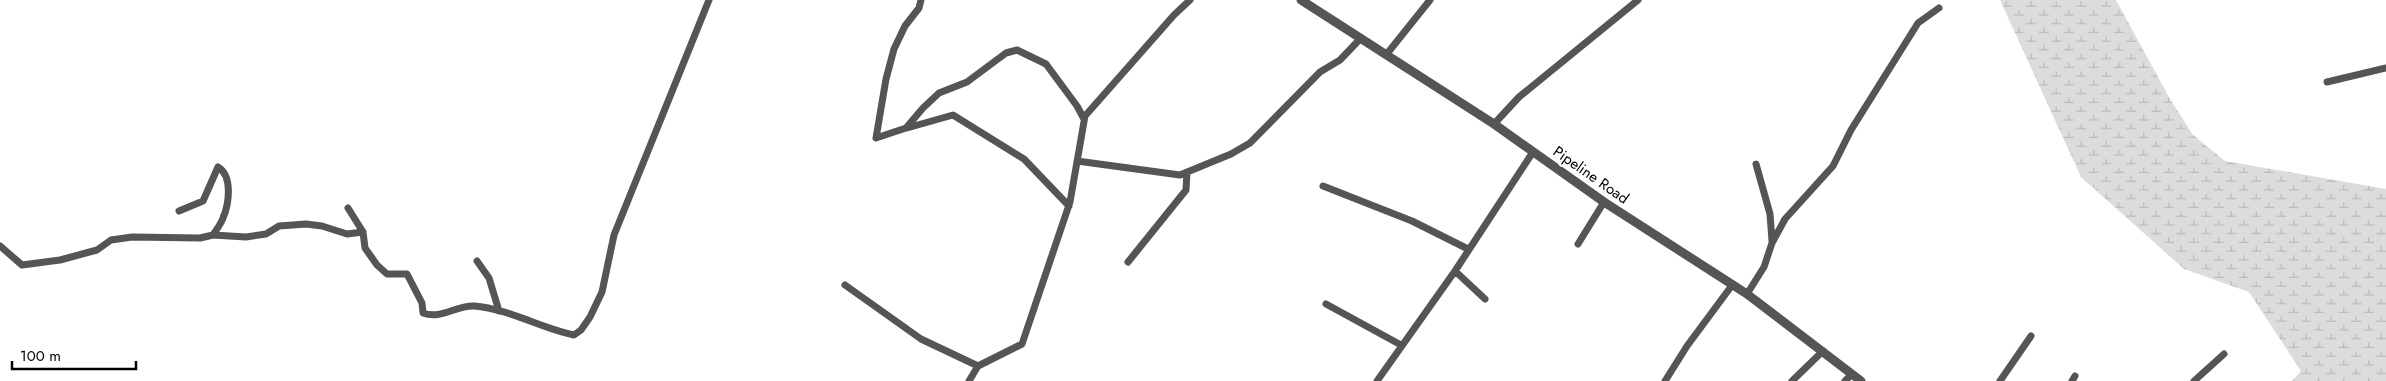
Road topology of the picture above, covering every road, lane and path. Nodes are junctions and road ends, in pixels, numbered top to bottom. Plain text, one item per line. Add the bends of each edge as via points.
1 (709, 0) edge
2 (921, 0) edge
3 (1190, 0) edge
4 (1301, 0) edge
5 (1430, 0) edge
6 (1638, 0) edge
7 (1939, 8) dead end
8 (1361, 38) junction
9 (1386, 55) junction
10 (2386, 68) edge
11 (2327, 82) dead end
12 (1077, 106) junction
13 (1094, 106) junction
14 (1084, 120) junction
15 (1494, 124) junction
16 (906, 128) junction
17 (1533, 152) junction
18 (1077, 161) junction
19 (1756, 164) dead end
20 (1187, 172) junction
21 (1322, 186) dead end
22 (1604, 202) junction
23 (1069, 206) junction
24 (348, 208) dead end
25 (179, 211) dead end
26 (363, 232) junction
27 (212, 235) junction
28 (1772, 243) junction
29 (1578, 244) dead end
30 (0, 246) edge
31 (1468, 249) junction
32 (477, 261) dead end
33 (1128, 262) dead end
34 (1455, 271) junction
35 (1732, 284) junction
36 (846, 285) dead end
37 (1748, 294) junction
38 (1485, 298) dead end
39 (1326, 304) dead end
40 (499, 311) junction
41 (2031, 336) dead end
42 (1401, 345) junction
43 (1823, 351) junction
44 (2224, 354) dead end
45 (978, 366) junction
46 (1848, 378) edge
47 (970, 381) edge
48 (1377, 381) edge
49 (1665, 381) edge
50 (1792, 381) edge
51 (1861, 381) edge
52 (2000, 381) edge
53 (2194, 381) edge

1 - 40 street via 614,235 602,292 590,318 574,336
2 - 16 street via 894,49 876,138
3 - 13 street
4 - 8 street, Pipeline Road
5 - 9 street
6 - 15 street via 1526,91
7 - 28 street via 1918,24 1851,130 1833,166 1785,219
8 - 9 street, Pipeline Road
8 - 20 street via 1340,60 1320,72 1250,143
9 - 15 street, Pipeline Road
10 - 11 street
12 - 13 street
12 - 14 street
12 - 16 street via 1046,64 1017,50 1006,53 968,82 939,93
13 - 14 street
14 - 18 street
15 - 17 street, Pipeline Road
16 - 23 street via 953,115 1024,160
17 - 22 street, Pipeline Road
17 - 31 street
18 - 20 street via 1180,175
18 - 23 street
19 - 28 street via 1770,214
20 - 33 street via 1186,190
21 - 31 street via 1412,220
22 - 29 street
22 - 35 street, Pipeline Road
23 - 45 street via 1022,344
24 - 26 street
25 - 27 street via 203,201 218,167 221,168 229,185 223,219
26 - 27 street via 347,234 306,224 279,226 266,234 246,237
26 - 40 street via 365,248 377,265 387,274 406,274 422,303 423,313 432,317 472,306
27 - 30 street via 111,240 88,253 22,265
28 - 37 street via 1764,267
31 - 34 street
32 - 40 street via 489,278
34 - 38 street
34 - 42 street
35 - 37 street, Pipeline Road
35 - 49 street
36 - 45 street via 921,340
37 - 43 street, Pipeline Road
39 - 42 street
41 - 52 street
42 - 48 street
43 - 46 street, Pipeline Road
43 - 50 street
44 - 53 street
45 - 47 street
46 - 51 street, Pipeline Road

